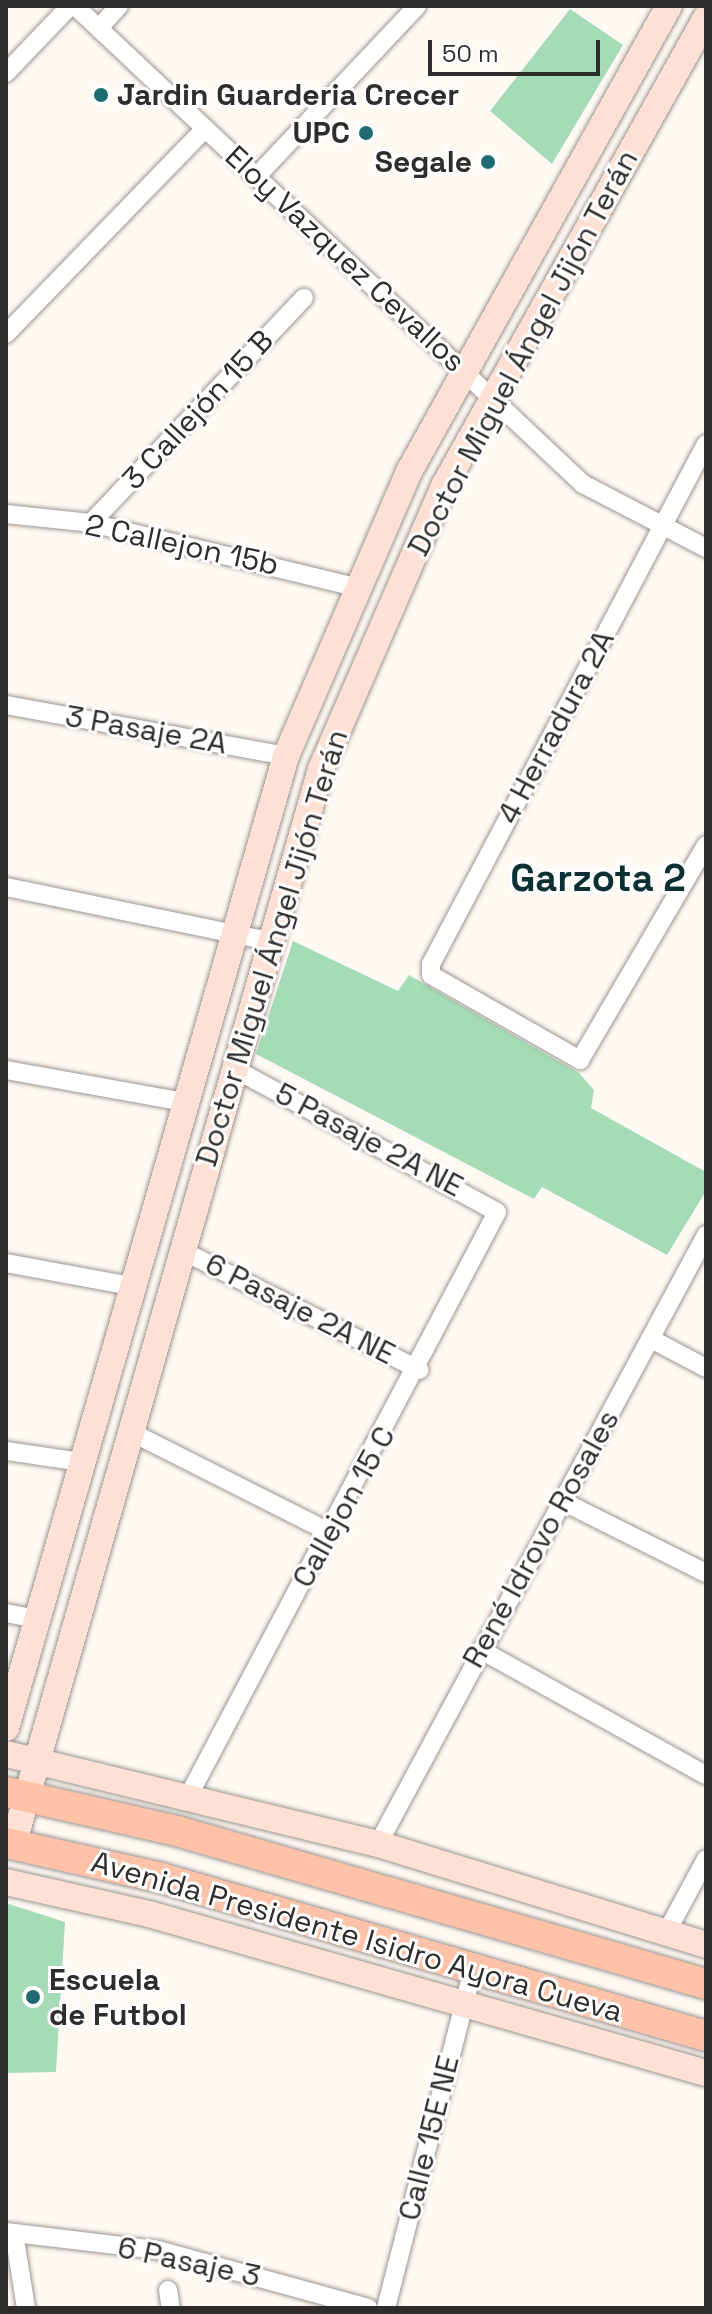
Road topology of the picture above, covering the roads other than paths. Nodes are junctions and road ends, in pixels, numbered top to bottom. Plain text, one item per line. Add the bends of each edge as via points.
1 (72, 6) edge
2 (119, 6) edge
3 (417, 6) edge
4 (669, 6) edge
5 (706, 18) edge
6 (99, 28) junction
7 (6, 73) edge
8 (205, 129) junction
9 (257, 176) junction
10 (304, 298) dead end
11 (6, 334) edge
12 (466, 371) junction
13 (494, 397) junction
14 (706, 444) edge
15 (6, 514) edge
16 (91, 523) junction
17 (663, 525) junction
18 (706, 548) edge
19 (356, 587) junction
20 (6, 705) edge
21 (286, 756) junction
22 (706, 845) edge
23 (6, 887) edge
24 (232, 931) junction
25 (268, 941) junction
26 (233, 1068) junction
27 (6, 1070) edge
28 (183, 1102) junction
29 (497, 1218) joint
30 (706, 1235) edge
31 (181, 1250) junction
32 (6, 1263) edge
33 (131, 1286) junction
34 (651, 1339) junction
35 (706, 1368) edge
36 (420, 1370) junction
37 (129, 1431) junction
38 (6, 1451) edge
39 (81, 1462) junction
40 (562, 1501) junction
41 (329, 1532) junction
42 (706, 1573) edge
43 (6, 1613) edge
44 (37, 1619) junction
45 (481, 1650) junction
46 (6, 1728) edge
47 (6, 1754) edge
48 (36, 1761) junction
49 (706, 1775) edge
50 (16, 1795) edge
51 (189, 1795) junction
52 (9, 1844) edge
53 (378, 1844) junction
54 (706, 1859) edge
55 (6, 1882) edge
56 (666, 1933) junction
57 (706, 1945) edge
58 (473, 1968) junction
59 (706, 1984) edge
60 (463, 2005) junction
61 (706, 2036) edge
62 (706, 2073) edge
63 (10, 2232) edge
64 (26, 2308) edge
65 (368, 2308) edge
66 (386, 2308) edge

1 - 6 street, Eloy Vazquez Cevallos
1 - 7 street
2 - 6 street
3 - 9 street
4 - 12 street, Doctor Miguel Ángel Jijón Terán
5 - 13 street, Doctor Miguel Ángel Jijón Terán
6 - 8 street, Eloy Vazquez Cevallos
8 - 9 street, Eloy Vazquez Cevallos
8 - 11 street
9 - 12 street, Eloy Vazquez Cevallos
10 - 16 street, 3 Callejón 15 B
12 - 13 street, Eloy Vazquez Cevallos
12 - 19 street, Doctor Miguel Ángel Jijón Terán
13 - 17 street, Eloy Vazquez Cevallos via 583,484
13 - 25 street, Doctor Miguel Ángel Jijón Terán via 444,486 345,713
14 - 17 street, 4 Herradura 2A
15 - 16 street, 2 Callejon 15b
16 - 19 street, 2 Callejon 15b
17 - 18 street, Eloy Vazquez Cevallos
17 - 22 street, 4 Herradura 2A via 431,964 431,975 580,1060
19 - 21 street, Doctor Miguel Ángel Jijón Terán
20 - 21 street, 3 Pasaje 2A
21 - 24 street, Doctor Miguel Ángel Jijón Terán
23 - 24 street
24 - 25 street
24 - 28 street, Doctor Miguel Ángel Jijón Terán
25 - 26 street, Doctor Miguel Ángel Jijón Terán
26 - 29 street, 5 Pasaje 2A NE via 493,1208
26 - 31 street, Doctor Miguel Ángel Jijón Terán
27 - 28 street
28 - 33 street, Doctor Miguel Ángel Jijón Terán
29 - 36 street, Callejon 15 C
30 - 34 street, René Idrovo Rosales
31 - 36 street, 6 Pasaje 2A NE
31 - 37 street, Doctor Miguel Ángel Jijón Terán
32 - 33 street
33 - 39 street, Doctor Miguel Ángel Jijón Terán
34 - 35 street
34 - 40 street, René Idrovo Rosales
36 - 41 street, Callejon 15 C
37 - 41 street
37 - 48 street, Doctor Miguel Ángel Jijón Terán
38 - 39 street
39 - 44 street, Doctor Miguel Ángel Jijón Terán
40 - 42 street
40 - 45 street, René Idrovo Rosales
41 - 51 street, Callejon 15 C
43 - 44 street
44 - 46 street, Doctor Miguel Ángel Jijón Terán
45 - 49 street
45 - 53 street, René Idrovo Rosales
47 - 48 street
48 - 50 street, Doctor Miguel Ángel Jijón Terán
48 - 51 street
50 - 52 street, Doctor Miguel Ángel Jijón Terán
50 - 59 main road, Avenida Presidente Isidro Ayora Cueva via 177,1831
51 - 53 street
52 - 58 main road, Avenida Presidente Isidro Ayora Cueva via 161,1878
53 - 56 street
54 - 56 street
55 - 60 street, Avenida Presidente Isidro Ayora Cueva via 149,1914
56 - 57 street
58 - 60 street, Calle 15E NE
58 - 61 main road, Avenida Presidente Isidro Ayora Cueva
60 - 62 street, Avenida Presidente Isidro Ayora Cueva
60 - 66 street, Calle 15E NE
63 - 64 street
63 - 65 street, 6 Pasaje 3 via 158,2250

